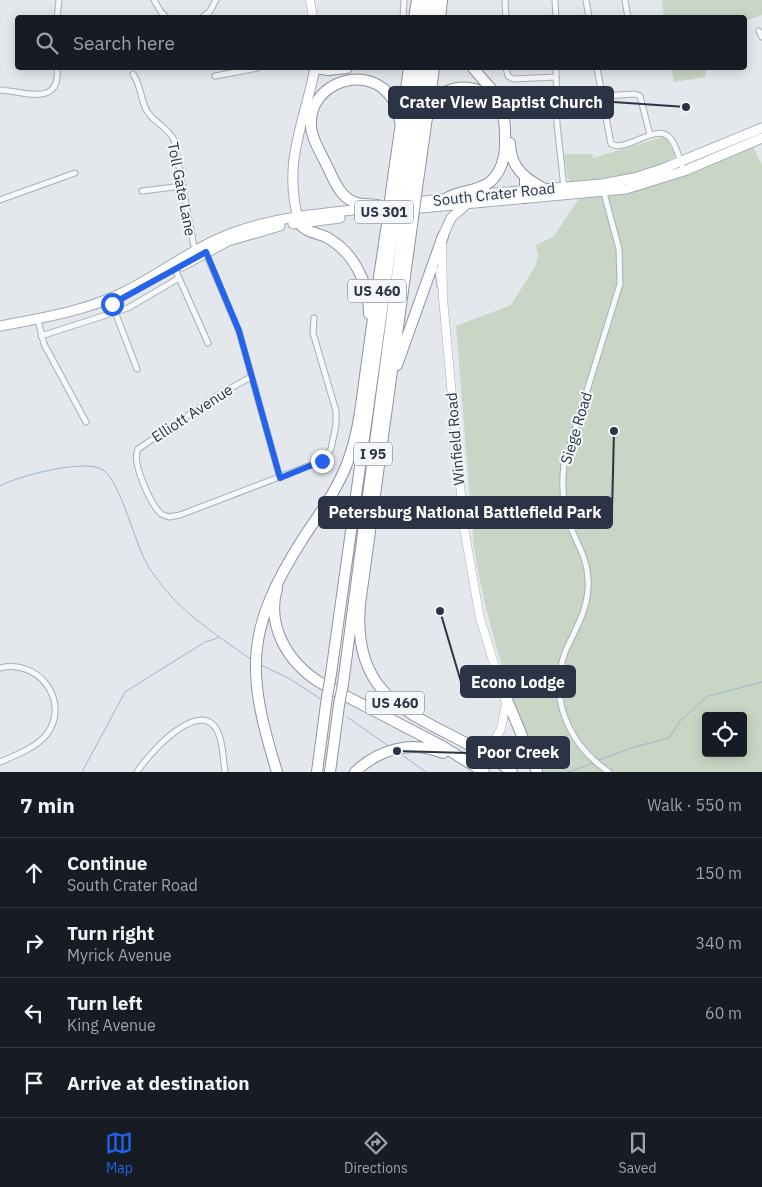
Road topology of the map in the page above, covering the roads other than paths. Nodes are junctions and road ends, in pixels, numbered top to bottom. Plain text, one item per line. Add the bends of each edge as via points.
1 (58, 0) edge
2 (154, 0) edge
3 (216, 0) edge
4 (310, 0) edge
5 (404, 0) edge
6 (426, 0) edge
7 (435, 0) edge
8 (442, 0) edge
9 (505, 0) edge
10 (555, 0) edge
11 (586, 0) edge
12 (625, 0) edge
13 (417, 2) edge
14 (57, 15) edge
15 (165, 15) edge
16 (205, 15) edge
17 (312, 15) edge
18 (403, 15) edge
19 (415, 15) edge
20 (424, 15) edge
21 (432, 15) edge
22 (440, 15) edge
23 (444, 15) edge
24 (506, 15) edge
25 (556, 15) edge
26 (588, 15) edge
27 (628, 15) edge
28 (759, 31) dead end
29 (762, 38) edge
30 (57, 70) edge
31 (247, 70) edge
32 (314, 70) edge
33 (408, 70) edge
34 (417, 70) edge
35 (426, 70) edge
36 (434, 70) edge
37 (475, 70) edge
38 (506, 70) edge
39 (556, 70) edge
40 (597, 70) edge
41 (133, 74) dead end
42 (214, 76) dead end
43 (556, 77) junction
44 (0, 90) edge
45 (602, 96) junction
46 (426, 121) junction
47 (401, 126) junction
48 (762, 128) edge
49 (650, 136) junction
50 (762, 138) edge
51 (682, 166) junction
52 (75, 173) dead end
53 (525, 177) junction
54 (183, 186) junction
55 (405, 187) junction
56 (545, 188) junction
57 (603, 188) junction
58 (142, 191) dead end
59 (564, 191) junction
60 (525, 194) junction
61 (447, 198) junction
62 (0, 200) edge
63 (469, 203) junction
64 (384, 206) junction
65 (298, 220) junction
66 (399, 224) junction
67 (443, 236) junction
68 (204, 249) junction
69 (195, 254) junction
70 (177, 274) junction
71 (113, 305) junction
72 (314, 318) dead end
73 (39, 324) junction
74 (0, 326) edge
75 (0, 332) edge
76 (42, 336) junction
77 (208, 342) dead end
78 (367, 359) junction
79 (137, 369) dead end
80 (252, 378) junction
81 (390, 385) junction
82 (86, 422) dead end
83 (280, 478) junction
84 (281, 575) junction
85 (360, 609) junction
86 (0, 668) edge
87 (345, 687) junction
88 (505, 695) junction
89 (342, 707) junction
90 (486, 754) junction
91 (0, 762) edge
92 (477, 768) edge
93 (137, 772) edge
94 (225, 772) edge
95 (277, 772) edge
96 (317, 772) edge
97 (330, 772) edge
98 (337, 772) edge
99 (355, 772) edge
100 (512, 772) edge
101 (537, 772) edge
102 (609, 772) edge

1 - 14 street
2 - 15 street
3 - 16 street
4 - 17 main road
5 - 18 street
6 - 20 highway
7 - 21 highway
8 - 22 highway
8 - 23 highway
9 - 24 street
10 - 25 street
11 - 26 street
12 - 27 street
13 - 19 highway
28 - 29 street
30 - 44 street via 54,86 42,95
31 - 42 street
32 - 65 main road via 293,155
33 - 47 highway, US 460
34 - 55 highway, I 95
35 - 55 highway, I 95
36 - 46 highway, US 460
37 - 53 highway via 505,107 511,154 514,164
38 - 43 street via 511,78
39 - 43 street
40 - 45 street
41 - 54 street, Toll Gate Lane via 141,87 147,111 174,140
43 - 59 street
45 - 49 street via 637,94 641,98
45 - 49 street via 609,142 613,146
46 - 55 highway, US 460
46 - 61 highway via 438,98 461,87 478,89 489,95 503,115 505,150 498,172 480,188
47 - 55 highway, US 460
47 - 64 highway via 389,95 378,85 361,79 342,81 328,88 318,98 311,115 313,139 342,193 354,202
48 - 51 main road, South Crater Road / US 301
49 - 51 street via 660,133 669,137
50 - 51 main road, South Crater Road / US 301
51 - 57 main road, South Crater Road / US 301
52 - 62 street
53 - 56 highway
53 - 60 highway
54 - 58 street
54 - 69 street, Toll Gate Lane
55 - 66 highway, US 460, bridge
55 - 66 highway, I 95, bridge
56 - 59 main road, South Crater Road / US 301
56 - 60 main road, South Crater Road / US 301
57 - 59 main road, South Crater Road / US 301
57 - 102 street, Siege Road via 618,243 620,275 613,312 564,464 564,506 586,563 589,588 584,612 563,658 559,689 562,710 574,737 586,753
59 - 60 main road, South Crater Road / US 301
60 - 61 main road, South Crater Road / US 301
60 - 63 main road, South Crater Road / US 301
61 - 64 main road, South Crater Road / US 301
63 - 65 main road, South Crater Road / US 301
63 - 67 main road via 452,218
64 - 65 main road, South Crater Road / US 301
65 - 68 main road, South Crater Road / US 301
65 - 78 highway via 304,228 336,244 350,257 360,274 369,304
66 - 78 highway, US 460
66 - 81 highway, US 460
66 - 87 highway, I 95
66 - 96 highway, I 95, bridge
67 - 81 highway
67 - 88 main road, Winfield Road via 443,298 466,549 480,618
68 - 69 main road, South Crater Road / US 301
68 - 80 street via 236,322
69 - 70 main road, South Crater Road / US 301
69 - 71 main road, South Crater Road / US 301
70 - 71 main road, South Crater Road / US 301
70 - 77 street
71 - 73 main road, South Crater Road / US 301
71 - 74 main road, South Crater Road / US 301
71 - 76 street
71 - 79 street
72 - 83 street via 314,333 336,411 333,441 322,461
73 - 75 main road, South Crater Road / US 301
73 - 76 street
76 - 82 street
78 - 84 highway, US 460 via 358,422 345,470
80 - 83 street
80 - 83 street, Elliott Avenue via 141,446 136,452 137,468 156,507 164,516 174,517
81 - 85 highway, US 460
84 - 92 highway, US 460 via 275,602 276,621 284,646 297,665 319,682
84 - 95 highway via 260,625 255,669 259,712
85 - 87 highway
85 - 90 highway, US 460 via 361,648 367,668 378,686 401,707
86 - 91 street via 20,667 44,680 54,700 55,716 38,742
87 - 89 highway
88 - 90 main road via 503,724
88 - 101 highway
89 - 97 highway
89 - 98 highway
90 - 92 main road
90 - 100 highway, US 460
92 - 99 highway via 415,746 385,752
93 - 94 street via 156,747 188,723 202,720 217,730

